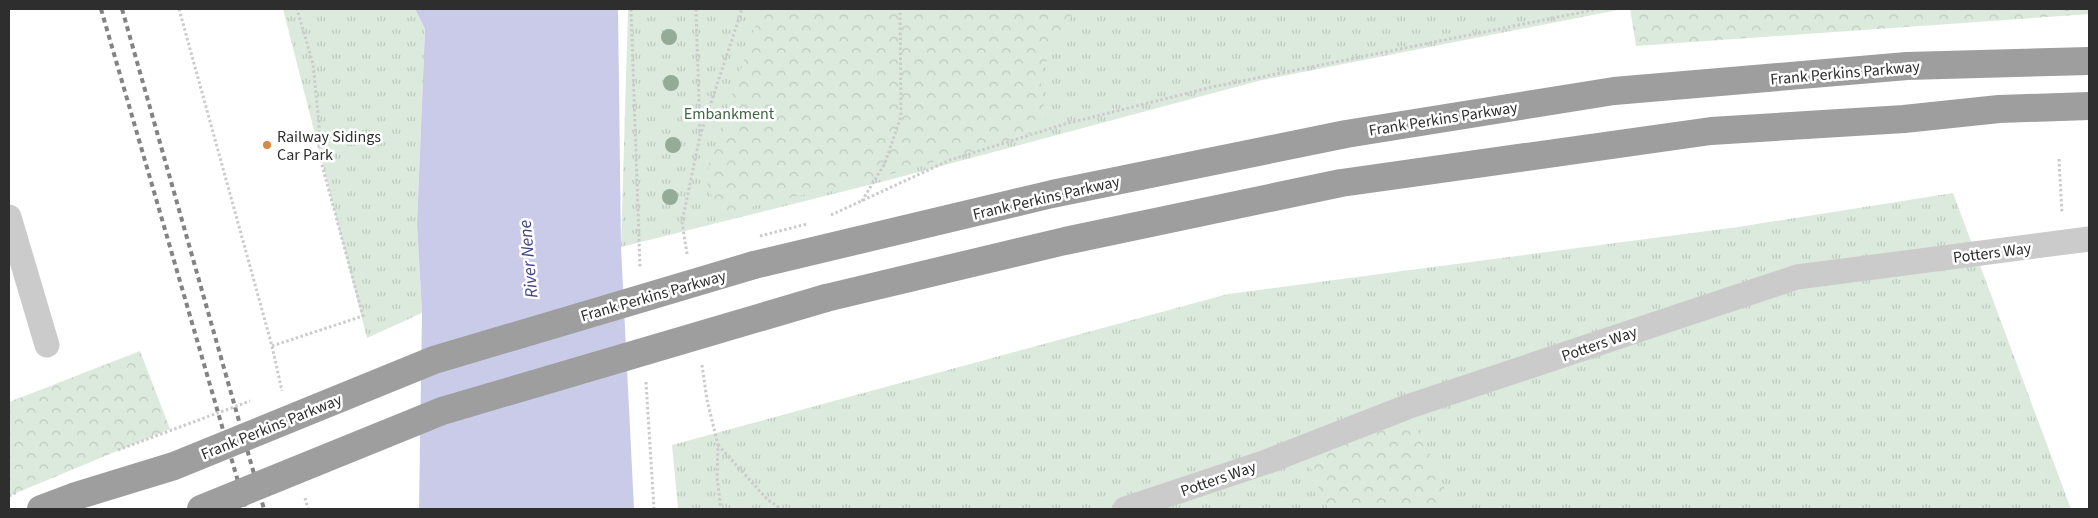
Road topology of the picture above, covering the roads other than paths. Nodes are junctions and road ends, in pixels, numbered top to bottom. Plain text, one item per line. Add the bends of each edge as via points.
1 (2089, 60) edge
2 (2089, 106) edge
3 (9, 217) edge
4 (2089, 239) edge
5 (47, 345) dead end
6 (41, 509) edge
7 (201, 509) edge
8 (1125, 509) edge

1 - 6 highway, Frank Perkins Parkway, bridge via 1907,66 1614,91 1346,134 1052,194 754,265 434,360 174,466
2 - 7 highway, bridge via 1998,109 1904,119 1711,131 1341,183 1065,241 826,298 442,411
3 - 5 street
4 - 8 street, Potters Way via 1797,276 1407,407 1266,462

